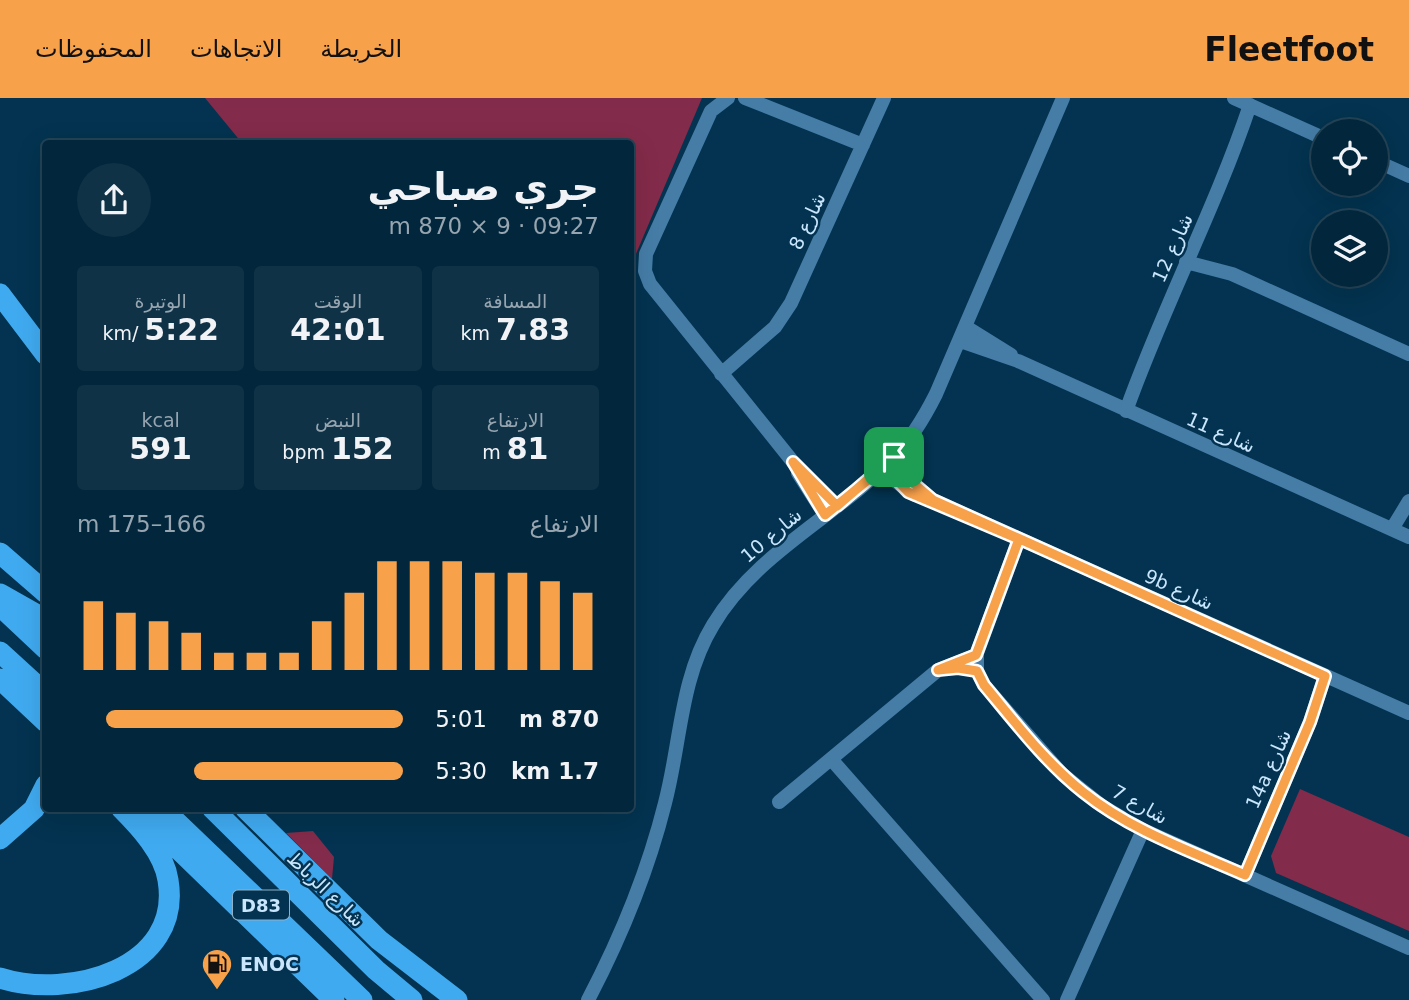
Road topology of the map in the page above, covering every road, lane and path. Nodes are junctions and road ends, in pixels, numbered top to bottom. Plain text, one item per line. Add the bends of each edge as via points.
1 (728, 98) edge
2 (745, 98) edge
3 (884, 98) edge
4 (1063, 98) edge
5 (1234, 98) edge
6 (1255, 107) junction
7 (1311, 133) edge
8 (861, 149) junction
9 (1388, 166) edge
10 (1409, 176) edge
11 (1189, 256) junction
12 (0, 294) edge
13 (963, 334) junction
14 (42, 350) edge
15 (1409, 354) edge
16 (719, 370) junction
17 (1120, 408) junction
18 (889, 462) junction
19 (1409, 501) edge
20 (831, 511) junction
21 (1404, 531) edge
22 (1024, 541) junction
23 (0, 552) edge
24 (42, 589) edge
25 (0, 594) edge
26 (0, 606) edge
27 (42, 618) edge
28 (42, 645) edge
29 (0, 652) edge
30 (976, 655) junction
31 (938, 670) junction
32 (977, 671) junction
33 (1330, 678) junction
34 (0, 679) edge
35 (42, 690) edge
36 (1409, 713) edge
37 (42, 718) edge
38 (831, 759) junction
39 (42, 788) edge
40 (42, 793) edge
41 (779, 802) dead end
42 (124, 812) edge
43 (140, 812) edge
44 (166, 812) edge
45 (216, 812) edge
46 (249, 812) edge
47 (0, 823) edge
48 (1143, 830) junction
49 (0, 839) edge
50 (1241, 873) junction
51 (1409, 947) edge
52 (0, 978) edge
53 (334, 1000) edge
54 (362, 1000) edge
55 (412, 1000) edge
56 (457, 1000) edge
57 (588, 1000) edge
58 (1043, 1000) edge
59 (1067, 1000) edge

1 - 16 street via 711,111 644,265 650,284
2 - 8 street
3 - 8 street, شارع 8
4 - 13 street, شارع 10
5 - 6 street
6 - 7 street
6 - 11 street, شارع 12
8 - 16 street, شارع 8 via 775,327
9 - 10 street
11 - 15 street
11 - 17 street, شارع 12
12 - 14 highway
13 - 17 street, شارع 11
13 - 18 street, شارع 10 via 925,416
16 - 20 street
17 - 21 street, شارع 11
18 - 20 street, شارع 10
18 - 22 street, 9b شارع via 933,500
19 - 21 street
20 - 57 street, شارع 10 via 745,582 702,646 685,695 655,840 628,915
22 - 30 street
22 - 33 street, 9b شارع
23 - 24 highway
25 - 27 highway
26 - 28 highway
29 - 35 highway
30 - 31 street
30 - 32 street
31 - 32 street
31 - 38 street
32 - 48 street, شارع 7 via 984,685 1062,774 1102,806
33 - 36 street, 9b شارع
33 - 50 street, 14a شارع
34 - 37 highway
38 - 41 street
38 - 58 street
39 - 47 highway
40 - 49 highway via 34,810
42 - 52 highway via 158,853 168,879 167,911 159,940 140,965 117,984 87,996 51,999 14,989
43 - 53 highway
44 - 54 highway, D83
45 - 55 highway, شارع الرباط / D83
46 - 56 highway via 379,940
48 - 50 street, شارع 7
48 - 59 street
50 - 51 street, شارع 7

